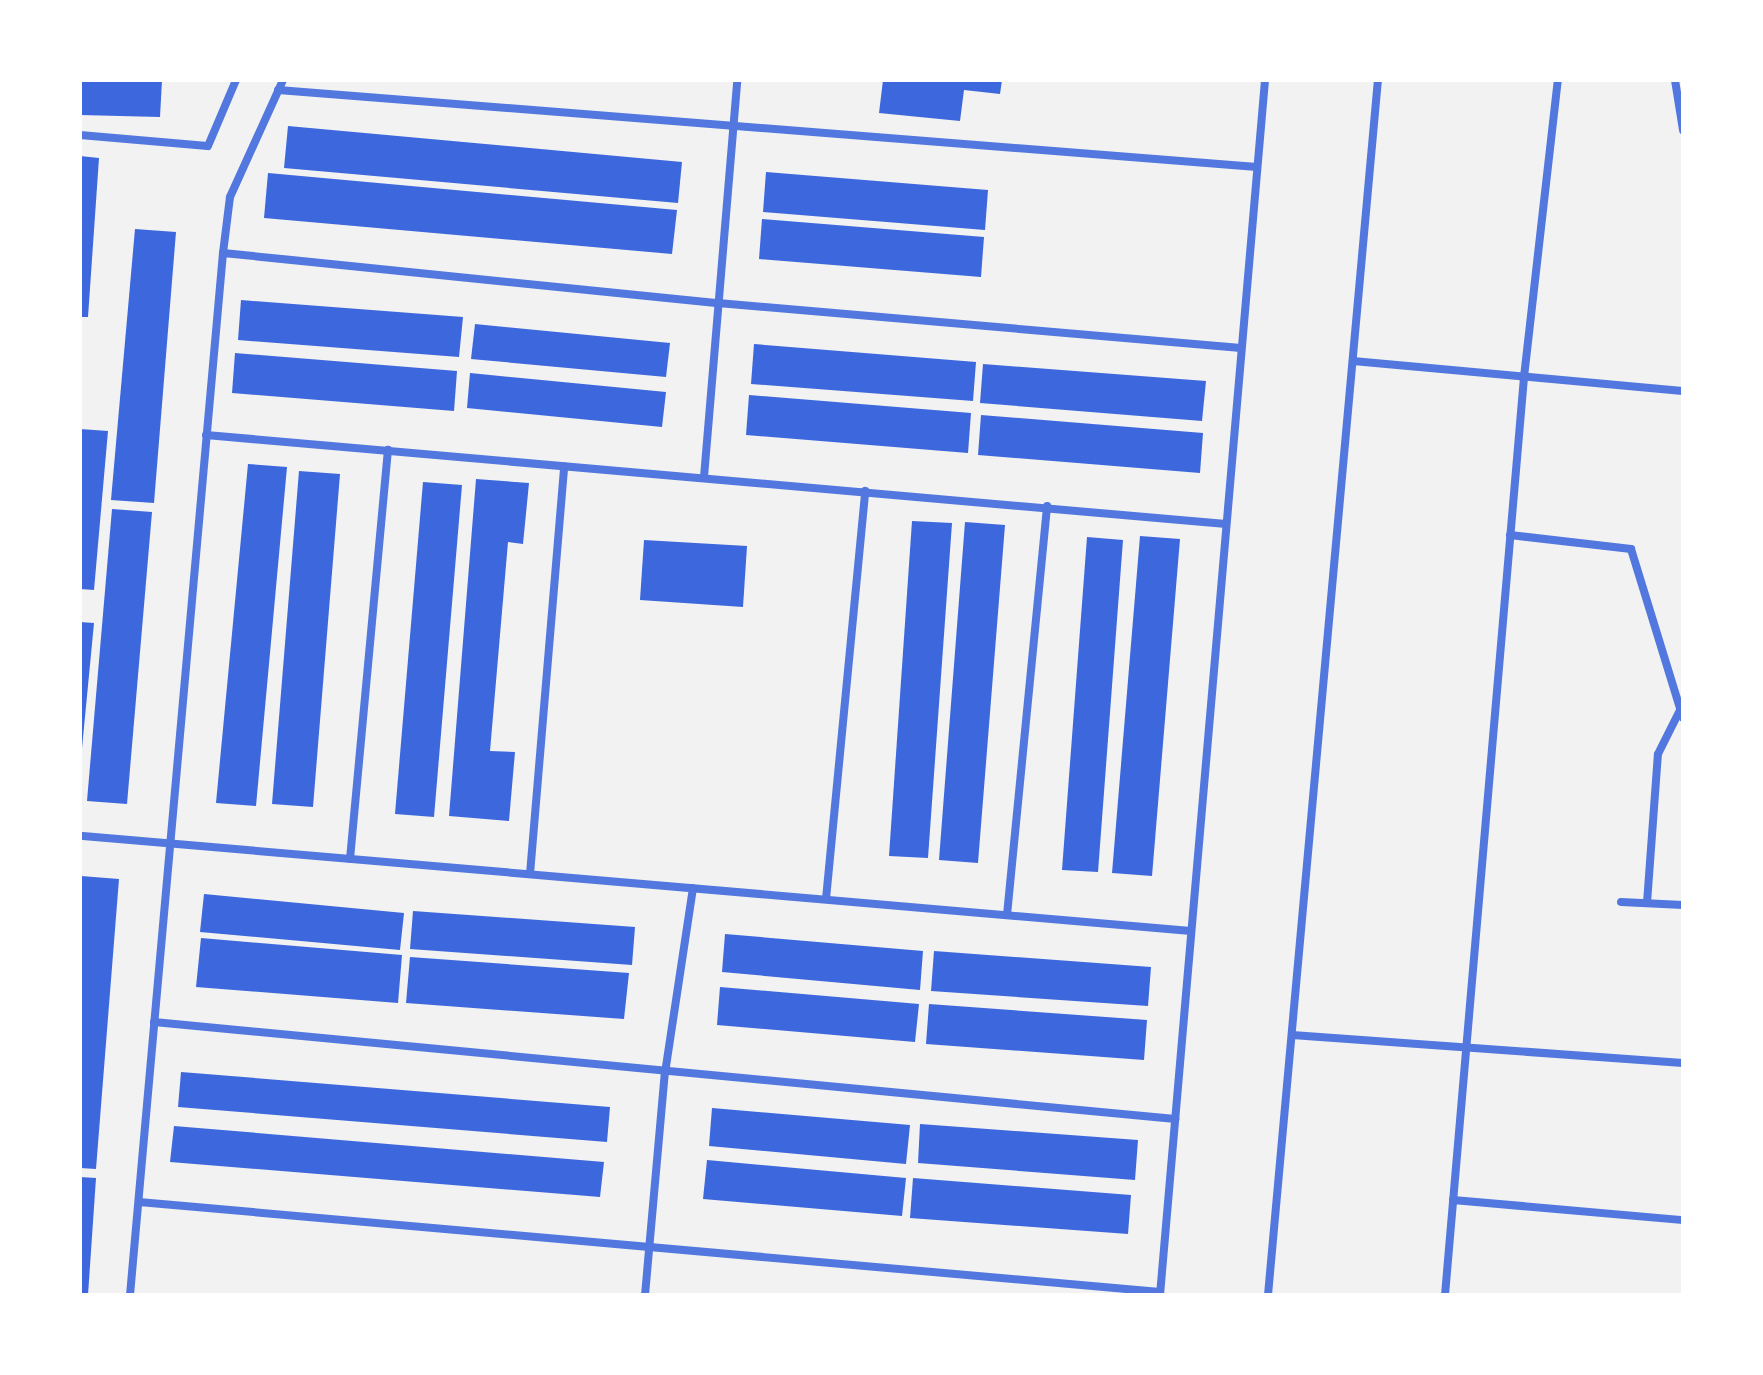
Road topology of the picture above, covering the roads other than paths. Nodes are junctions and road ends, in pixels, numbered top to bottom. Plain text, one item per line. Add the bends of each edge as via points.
1 (236, 80) edge
2 (283, 80) edge
3 (737, 80) edge
4 (1265, 80) edge
5 (1378, 80) edge
6 (1675, 80) edge
7 (1561, 82) edge
8 (278, 90) junction
9 (733, 127) junction
10 (1683, 130) edge
11 (80, 135) edge
12 (1257, 167) junction
13 (223, 253) junction
14 (718, 303) junction
15 (1241, 348) junction
16 (1353, 361) junction
17 (1524, 377) junction
18 (1683, 391) edge
19 (206, 435) junction
20 (388, 450) junction
21 (564, 466) junction
22 (704, 477) junction
23 (865, 491) junction
24 (1047, 506) junction
25 (1226, 524) junction
26 (1510, 535) junction
27 (1682, 714) edge
28 (83, 836) dead end
29 (170, 843) junction
30 (350, 859) junction
31 (530, 874) junction
32 (693, 888) junction
33 (826, 899) junction
34 (1621, 902) dead end
35 (1647, 903) junction
36 (1683, 905) edge
37 (1007, 915) junction
38 (1191, 931) junction
39 (154, 1022) junction
40 (1292, 1035) junction
41 (1466, 1047) junction
42 (1683, 1063) edge
43 (665, 1073) junction
44 (1175, 1119) junction
45 (1453, 1200) junction
46 (139, 1202) junction
47 (1683, 1220) edge
48 (650, 1246) junction
49 (1160, 1293) edge
50 (130, 1295) edge
51 (645, 1295) edge
52 (1268, 1295) edge
53 (1445, 1295) edge

1 - 11 street via 208,146
2 - 8 street
3 - 9 street
4 - 12 street
5 - 16 street
6 - 10 street
7 - 17 street
8 - 9 street
8 - 13 street via 230,197
9 - 12 street
9 - 14 street
12 - 15 street
13 - 14 street
13 - 19 street
14 - 15 street
14 - 22 street
15 - 25 street
16 - 17 street
16 - 40 street
17 - 18 street
17 - 26 street
19 - 20 street
19 - 29 street
20 - 21 street
20 - 30 street
21 - 22 street
21 - 31 street
22 - 23 street
23 - 24 street
23 - 33 street
24 - 25 street
24 - 37 street
25 - 38 street
26 - 27 street via 1631,549
26 - 41 street
27 - 35 street via 1658,754
28 - 29 street
29 - 30 street
29 - 39 street
30 - 31 street
31 - 32 street
32 - 33 street
32 - 43 street
33 - 37 street
34 - 35 street
35 - 36 street
37 - 38 street
38 - 44 street
39 - 43 street
39 - 46 street
40 - 41 street
40 - 52 street
41 - 42 street
41 - 45 street
43 - 44 street
43 - 48 street
44 - 49 street
45 - 47 street
45 - 53 street
46 - 48 street
46 - 50 street
48 - 49 street
48 - 51 street

